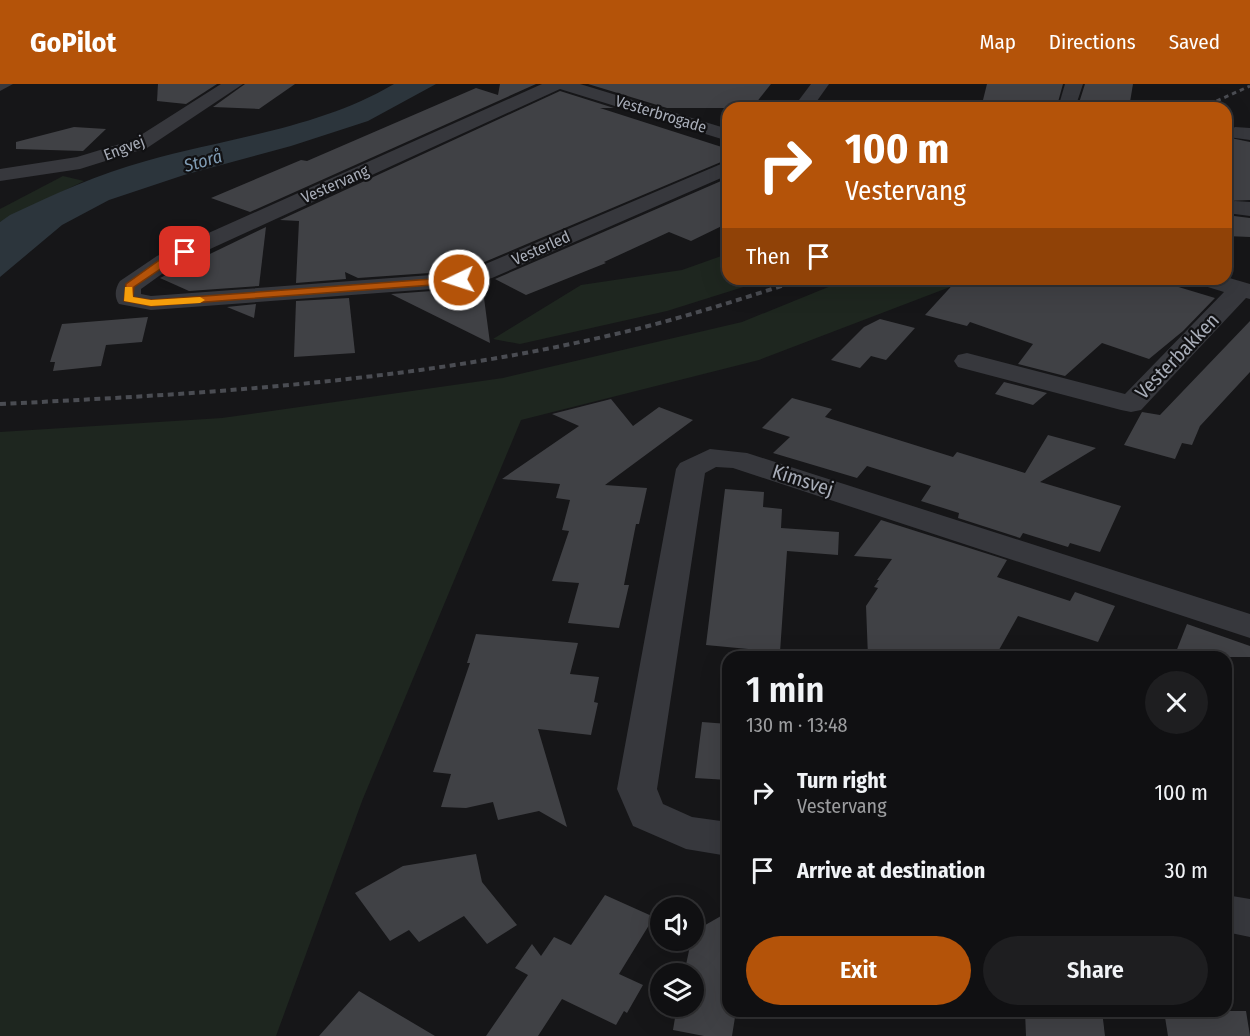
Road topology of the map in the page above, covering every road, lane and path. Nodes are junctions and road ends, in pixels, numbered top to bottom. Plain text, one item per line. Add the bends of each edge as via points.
1 (4, 84) edge
2 (234, 84) edge
3 (559, 84) edge
4 (820, 84) edge
5 (0, 86) edge
6 (806, 102) edge
7 (722, 133) edge
8 (722, 170) edge
9 (0, 175) edge
10 (1228, 285) edge
11 (1245, 290) edge
12 (128, 299) joint
13 (967, 361) dead end
14 (1250, 626) edge
15 (722, 838) edge
16 (1232, 915) edge
17 (1250, 918) edge

1 - 5 street
2 - 9 street, Engvej via 140,144 80,163
3 - 7 street, Vesterbrogade
3 - 12 street, Vestervang via 165,261 129,286
4 - 6 street
8 - 12 street, Vesterled via 484,273 459,280 151,303
10 - 11 street
11 - 13 street, Vesterbakken via 1131,404
14 - 15 street, Kimsvej via 736,459 710,458 691,469 636,789 646,815 686,833
16 - 17 street

